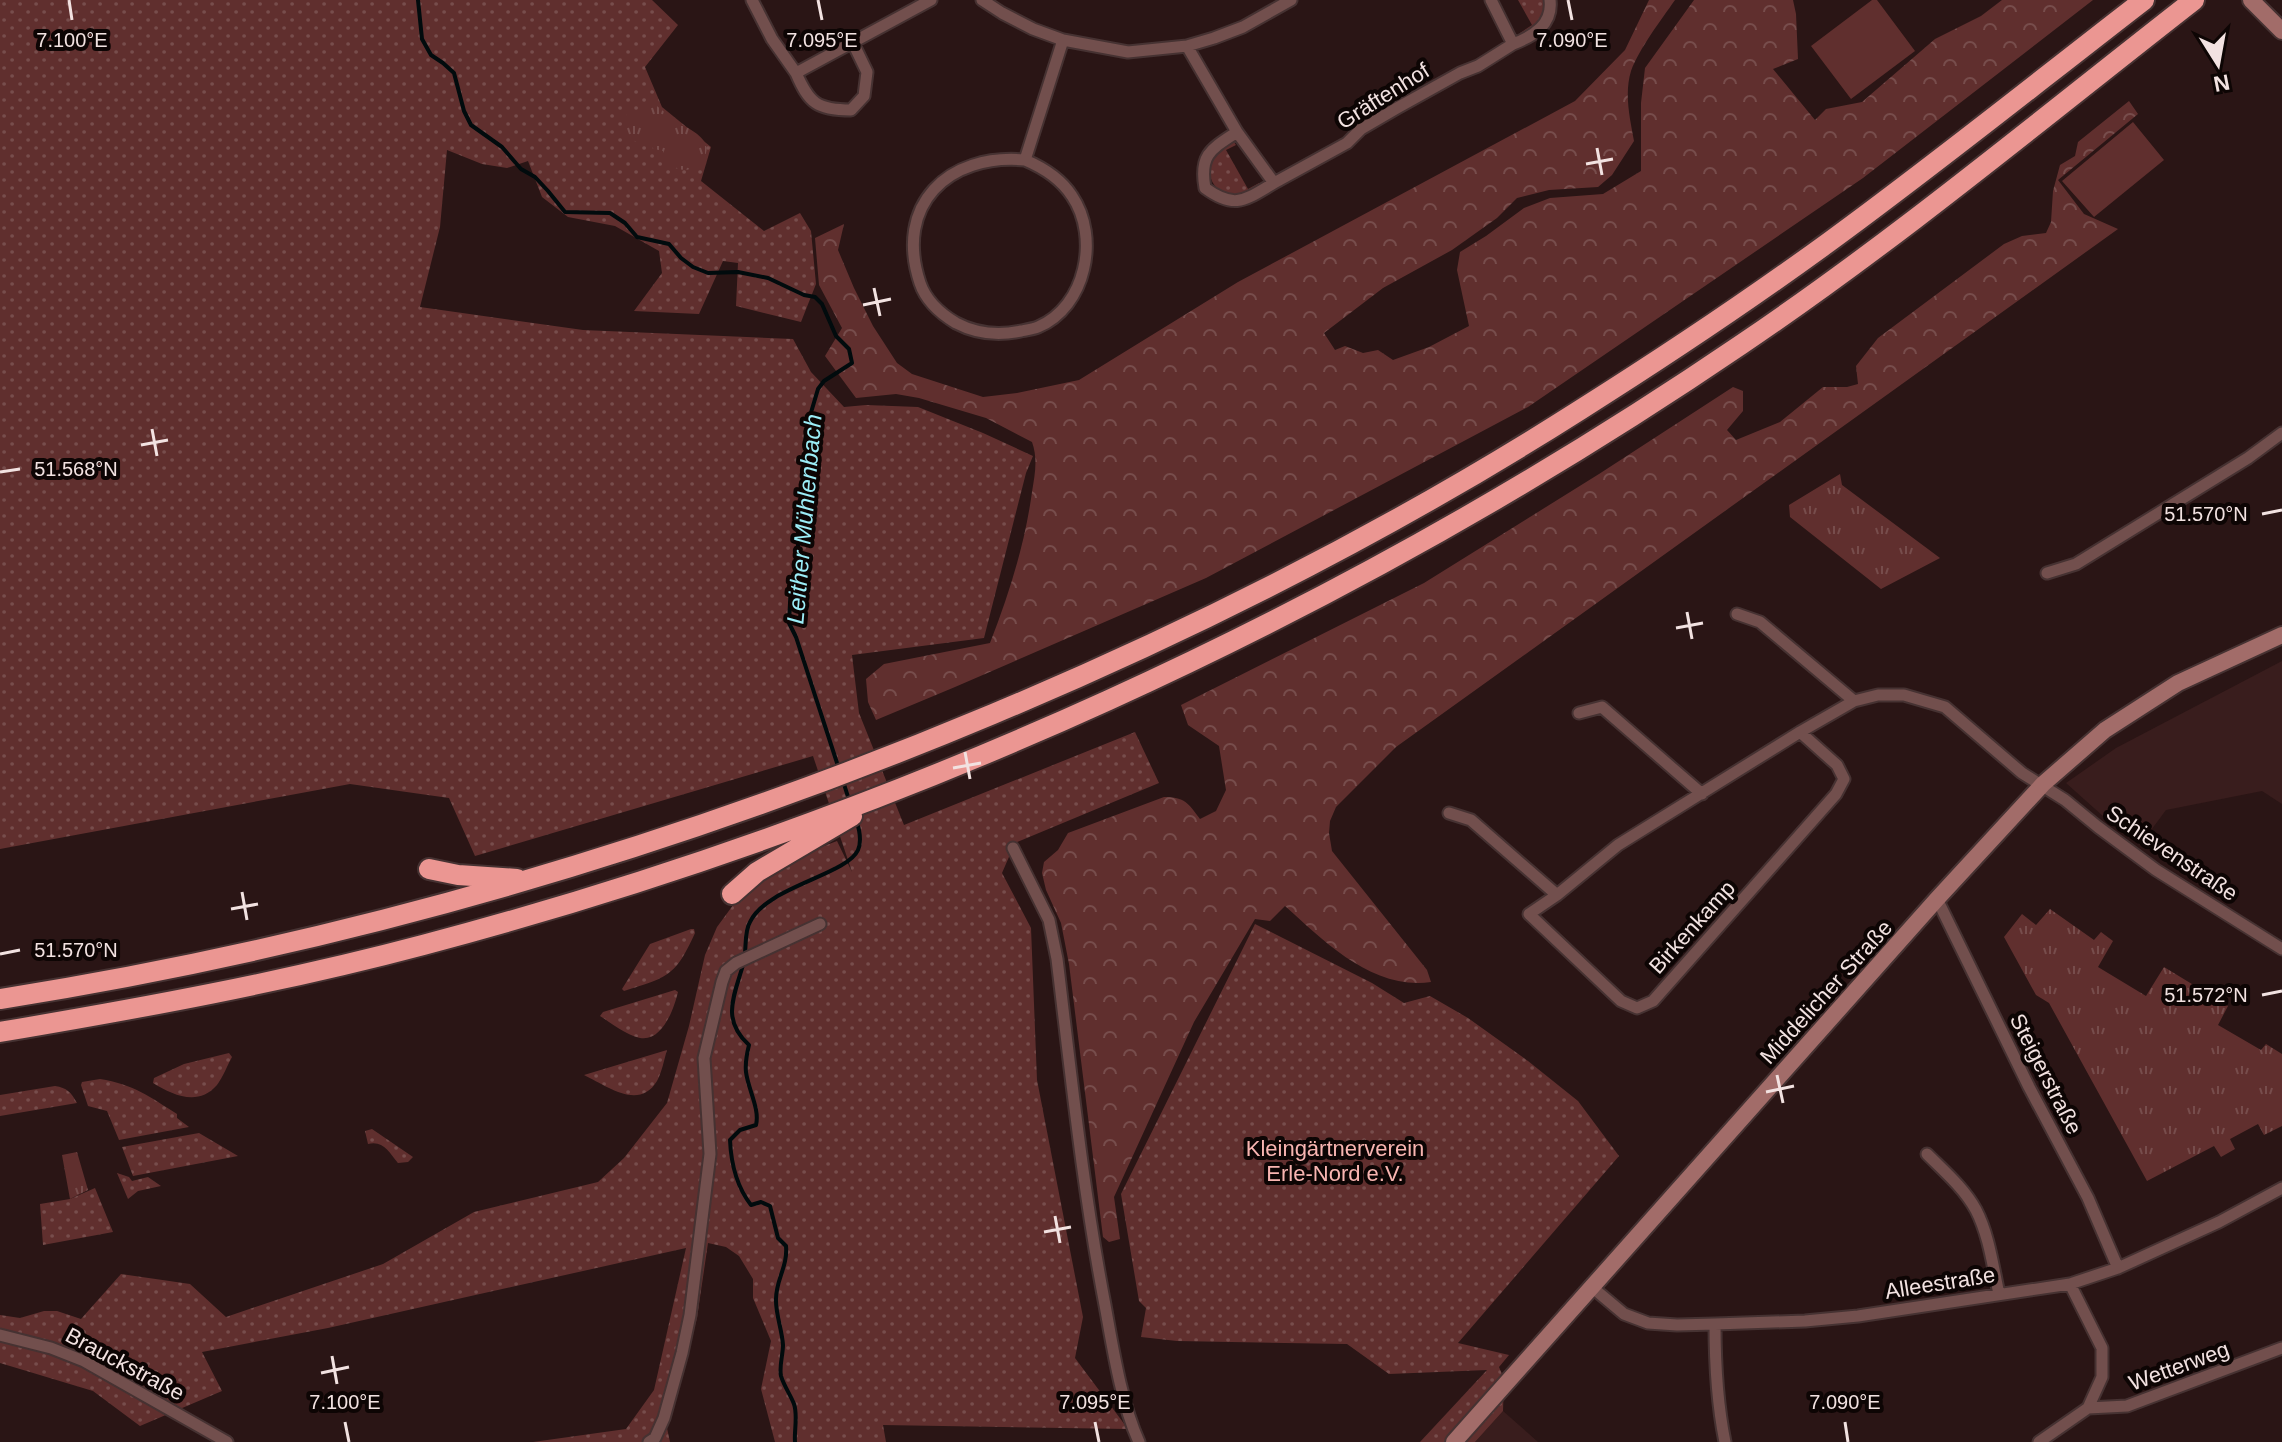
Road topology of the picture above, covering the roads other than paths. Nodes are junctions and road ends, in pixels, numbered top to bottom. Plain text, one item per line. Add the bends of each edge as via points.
1 (752, 0) edge
2 (931, 0) edge
3 (982, 0) edge
4 (1291, 0) edge
5 (1491, 0) edge
6 (1550, 0) edge
7 (2144, 0) edge
8 (2194, 0) edge
9 (2251, 0) edge
10 (2282, 31) edge
11 (1063, 40) junction
12 (853, 43) junction
13 (1513, 44) junction
14 (1187, 46) junction
15 (796, 73) junction
16 (1237, 132) junction
17 (1025, 160) junction
18 (1274, 183) junction
19 (2282, 433) edge
20 (2047, 573) dead end
21 (1737, 614) dead end
22 (2282, 635) edge
23 (1854, 701) junction
24 (1579, 713) dead end
25 (1800, 732) junction
26 (2043, 784) junction
27 (1702, 794) junction
28 (1449, 813) dead end
29 (835, 819) junction
30 (1013, 848) dead end
31 (429, 869) dead end
32 (533, 880) junction
33 (732, 894) dead end
34 (1557, 895) junction
35 (1937, 899) junction
36 (820, 924) dead end
37 (2282, 949) edge
38 (0, 999) edge
39 (0, 1032) edge
40 (1927, 1154) dead end
41 (2282, 1188) edge
42 (2118, 1268) junction
43 (2070, 1284) junction
44 (1593, 1288) junction
45 (1999, 1294) junction
46 (1715, 1324) junction
47 (0, 1335) edge
48 (2282, 1348) edge
49 (2088, 1408) junction
50 (227, 1442) edge
51 (649, 1442) edge
52 (1139, 1442) edge
53 (1454, 1442) edge
54 (1725, 1442) edge
55 (2039, 1442) edge

1 - 15 street
2 - 12 street
3 - 11 street
4 - 14 street via 1243,27
5 - 13 street
6 - 13 street, Gräftenhof via 1552,11 1544,26
7 - 32 highway via 1825,246 1724,316 1578,411 1363,539 1229,608 894,756
8 - 29 highway via 1881,245 1594,440 1377,567 1243,636
9 - 10 street
11 - 14 street via 1128,52
11 - 17 street
12 - 15 street
12 - 15 street via 867,72 864,96 851,110 828,110 806,96
13 - 18 street, Gräftenhof
14 - 16 street
16 - 18 street
16 - 18 street, Gräftenhof via 1205,159 1205,188 1226,201 1244,201
17 - 17 street via 986,160 951,174 927,197 914,228 915,268 933,306 986,334 1038,327 1056,316 1080,281 1086,260 1086,228 1074,198 1059,180
19 - 20 street via 2076,564
21 - 23 street via 1760,622
22 - 26 street, Middelicher Straße via 2178,683 2105,730
23 - 25 street, Birkenkamp
23 - 26 street, Birkenkamp via 1904,695 1945,707 2022,773
24 - 27 street via 1602,707
25 - 27 street, Birkenkamp
25 - 34 street, Birkenkamp via 1837,765 1844,779 1836,794 1653,1001 1637,1008 1621,1001 1529,914
26 - 35 street, Middelicher Straße
26 - 37 street, Schievenstraße via 2156,870
27 - 34 street, Birkenkamp via 1618,845
28 - 34 street via 1471,820
29 - 33 highway
29 - 39 highway via 418,947 248,986
30 - 52 street via 1049,920 1096,1260
31 - 32 highway
32 - 38 highway via 241,954
35 - 42 street, Steigerstraße
35 - 44 street, Middelicher Straße
36 - 51 street via 736,963 722,982 704,1058 710,1154 690,1315 664,1418
40 - 45 street via 1976,1211
41 - 42 street, Alleestraße
42 - 43 street, Alleestraße
43 - 45 street, Alleestraße
43 - 49 street, Wetterweg via 2102,1348 2102,1377
44 - 46 street, Alleestraße via 1624,1314 1648,1323
44 - 53 street, Middelicher Straße
45 - 46 street, Alleestraße via 1858,1316
46 - 54 street
47 - 50 street, Brauckstraße via 84,1361
48 - 49 street, Wetterweg via 2127,1406
49 - 55 street

